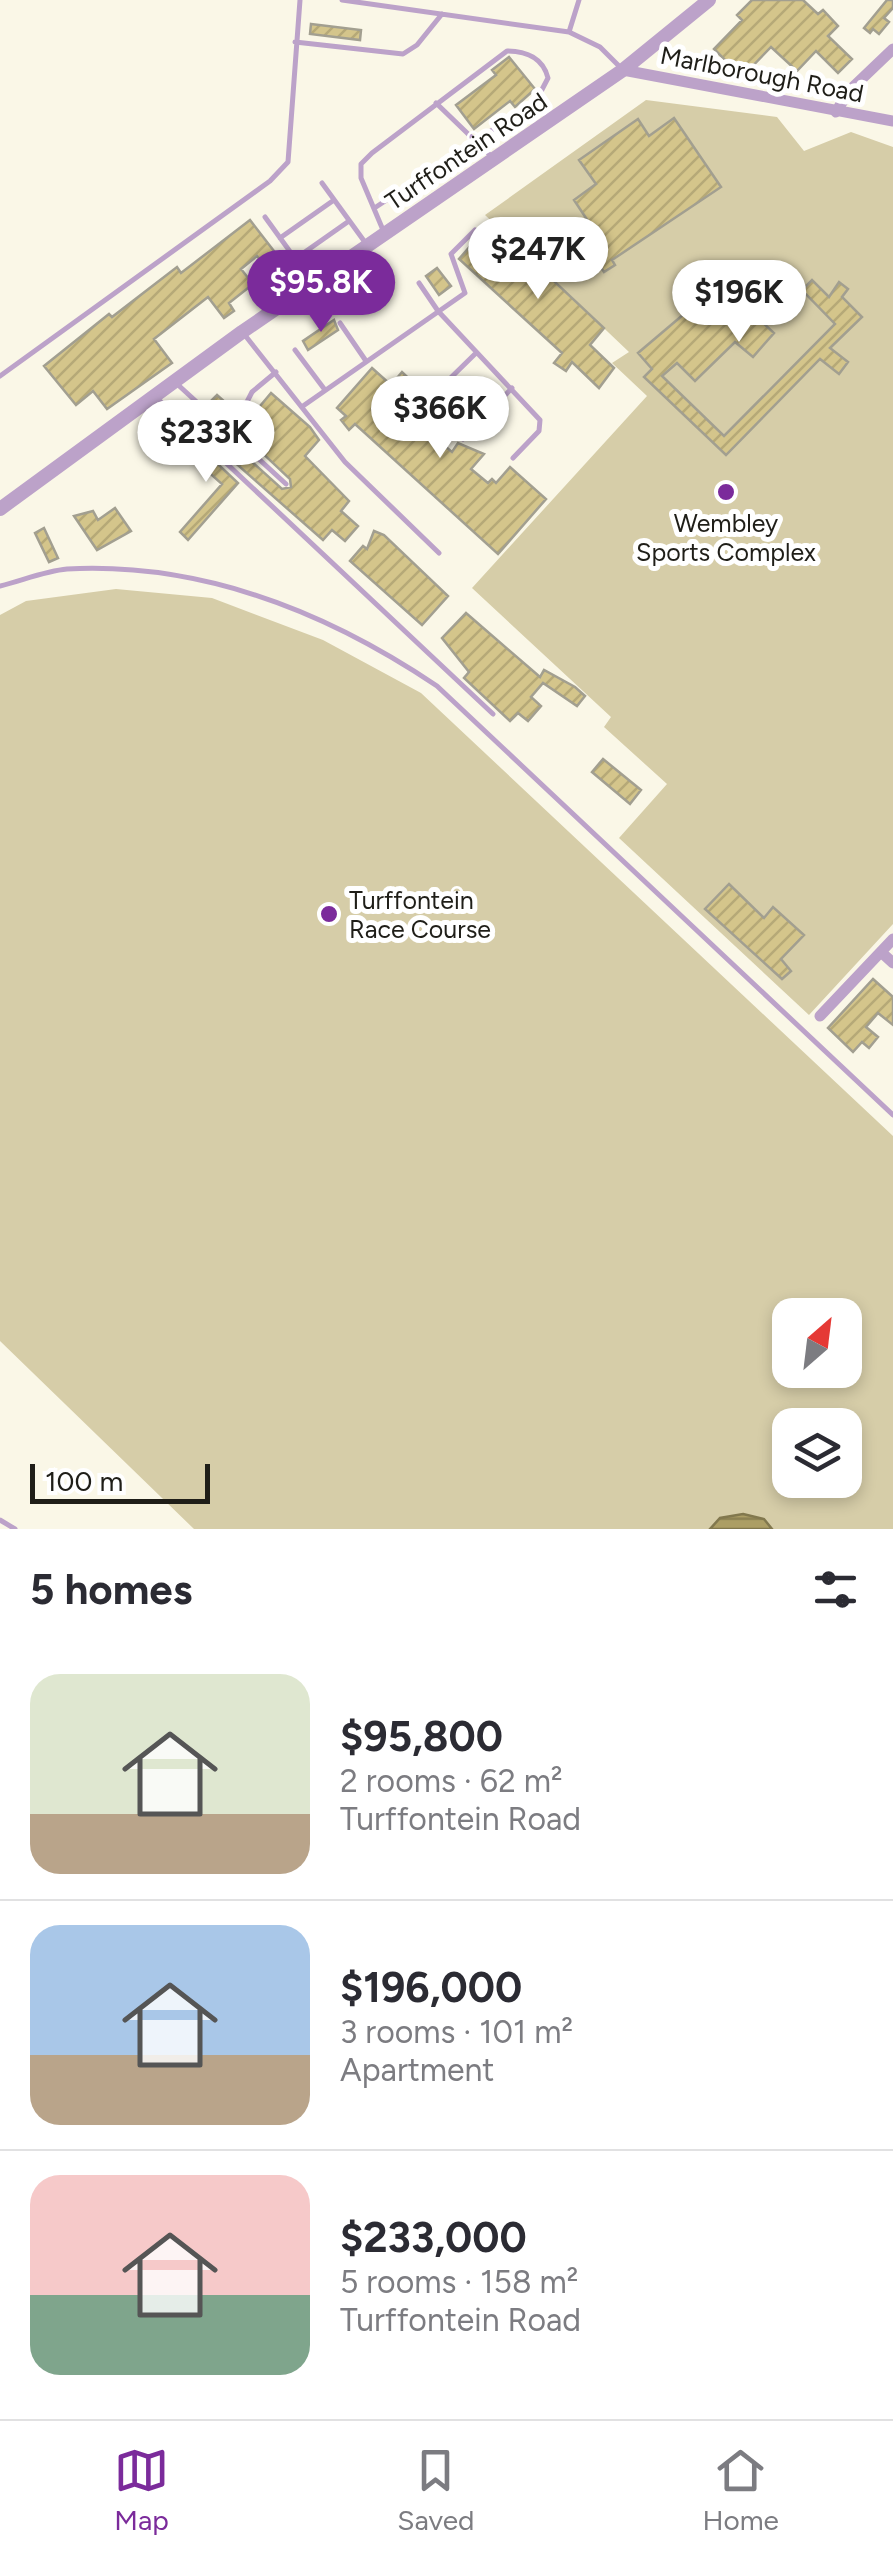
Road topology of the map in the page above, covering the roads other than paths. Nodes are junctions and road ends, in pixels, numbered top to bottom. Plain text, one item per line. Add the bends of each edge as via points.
1 (300, 0) edge
2 (342, 0) edge
3 (580, 0) edge
4 (708, 0) edge
5 (442, 14) junction
6 (569, 32) junction
7 (295, 42) junction
8 (893, 48) edge
9 (623, 70) junction
10 (436, 103) junction
11 (836, 112) junction
12 (893, 121) edge
13 (476, 140) junction
14 (494, 160) junction
15 (322, 183) dead end
16 (334, 200) junction
17 (376, 207) junction
18 (265, 216) dead end
19 (349, 221) junction
20 (475, 230) dead end
21 (384, 234) junction
22 (280, 238) junction
23 (367, 245) junction
24 (295, 259) junction
25 (419, 282) dead end
26 (313, 285) junction
27 (438, 311) junction
28 (340, 322) dead end
29 (242, 332) junction
30 (295, 350) dead end
31 (476, 353) junction
32 (366, 361) junction
33 (276, 372) junction
34 (0, 376) edge
35 (174, 381) junction
36 (512, 388) junction
37 (326, 390) junction
38 (156, 397) junction
39 (422, 405) dead end
40 (303, 406) junction
41 (231, 434) junction
42 (463, 438) dead end
43 (514, 458) dead end
44 (286, 484) dead end
45 (0, 509) edge
46 (439, 554) dead end
47 (0, 586) edge
48 (493, 714) dead end
49 (893, 940) edge
50 (881, 952) junction
51 (893, 963) edge
52 (820, 1016) dead end
53 (893, 1115) edge
54 (0, 1520) edge
55 (14, 1529) edge

1 - 7 lane
2 - 5 lane
3 - 6 lane
4 - 9 street, Turffontein Road
5 - 6 lane
5 - 7 lane via 402,54
6 - 9 lane via 594,42
7 - 34 lane via 288,162 270,182
8 - 11 street
9 - 11 street, Marlborough Road
9 - 14 street, Turffontein Road
10 - 13 lane
10 - 13 lane via 507,51 537,59 548,78 536,101
10 - 17 lane via 362,164 361,178
11 - 12 street, Marlborough Road
13 - 14 lane
13 - 17 lane
14 - 21 street, Turffontein Road
15 - 16 lane
16 - 19 lane
16 - 22 lane
17 - 21 lane
18 - 22 lane
19 - 23 lane
19 - 24 lane
20 - 27 lane via 452,254 465,294
21 - 23 street, Turffontein Road
22 - 24 lane
23 - 26 street, Turffontein Road
24 - 26 lane
25 - 27 lane
26 - 29 street, Turffontein Road
27 - 31 lane
27 - 32 lane
28 - 32 lane
29 - 33 lane
29 - 35 street, Turffontein Road
30 - 37 lane
31 - 36 lane
31 - 39 lane
32 - 37 lane
33 - 40 lane
33 - 41 lane via 252,392
35 - 38 street, Turffontein Road
35 - 41 lane
36 - 42 lane
36 - 43 lane via 540,420 539,431
37 - 40 lane
38 - 45 street, Turffontein Road
38 - 48 lane
40 - 46 lane via 344,462
41 - 44 lane
47 - 53 lane via 64,569 185,574 302,612 371,644 438,686
49 - 50 street
50 - 51 street
50 - 52 street
54 - 55 lane

